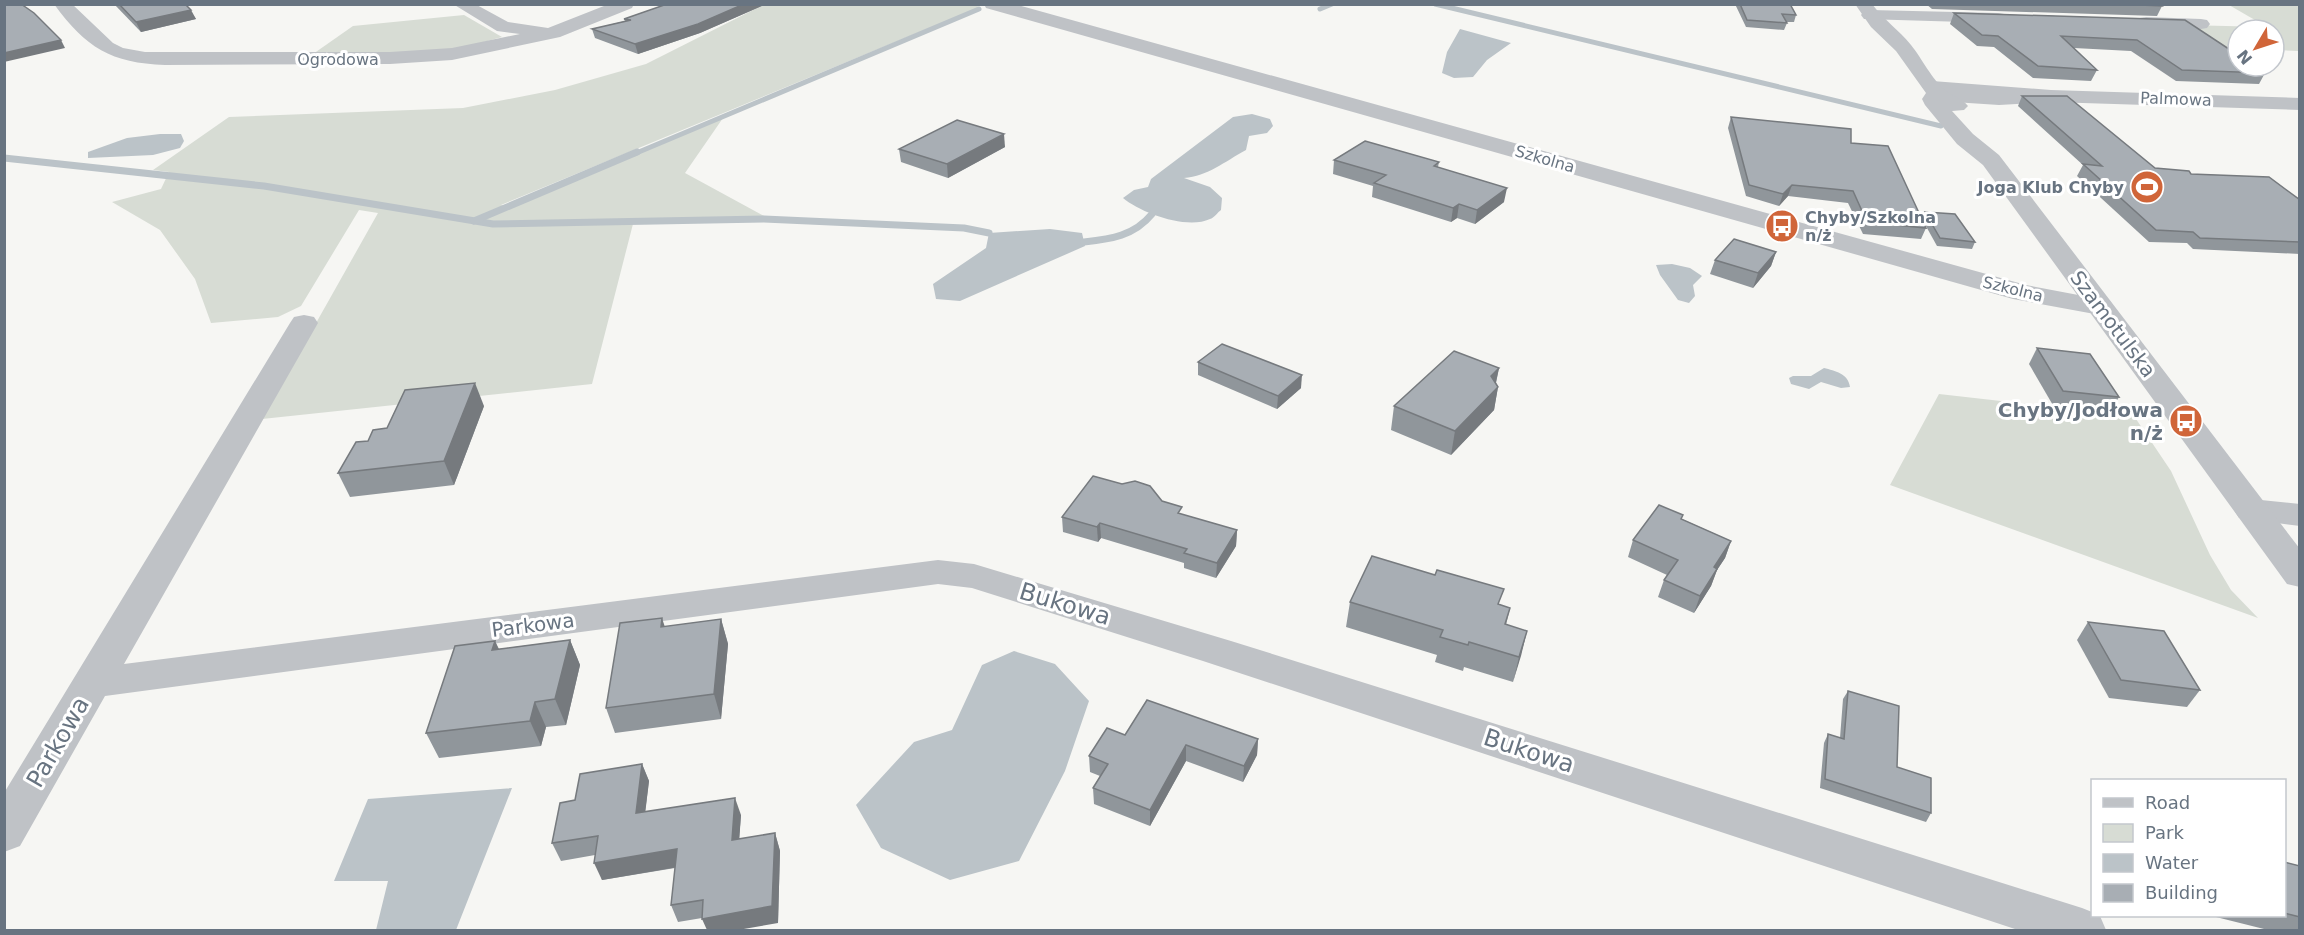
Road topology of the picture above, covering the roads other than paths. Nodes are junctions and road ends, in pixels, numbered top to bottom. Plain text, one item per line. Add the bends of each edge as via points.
1 (62, 4) edge
2 (461, 4) edge
3 (626, 4) edge
4 (992, 4) edge
5 (1876, 10) edge
6 (2015, 19) edge
7 (2131, 22) edge
8 (2201, 24) dead end
9 (553, 33) junction
10 (1935, 91) junction
11 (2300, 104) edge
12 (2100, 307) junction
13 (304, 324) dead end
14 (2252, 510) junction
15 (2300, 515) edge
16 (2300, 575) edge
17 (974, 576) joint
18 (93, 683) junction
19 (4, 833) edge
20 (2082, 930) edge

1 - 9 street, Ogrodowa via 102,45 120,55 144,59 412,57 486,48
2 - 9 street via 504,27
3 - 9 street, Ogrodowa
4 - 12 street, Szkolna via 2023,294
5 - 6 street
5 - 10 street, Szamotulska
7 - 8 street
10 - 11 street, Palmowa via 1999,99 2052,96
10 - 12 street, Szamotulska via 1932,101 1991,160
12 - 14 street, Szamotulska
13 - 18 street, Parkowa
14 - 15 street
14 - 16 street, Szamotulska
17 - 18 street, Parkowa via 938,572
17 - 20 street, Bukowa via 1228,654
18 - 19 street, Parkowa

